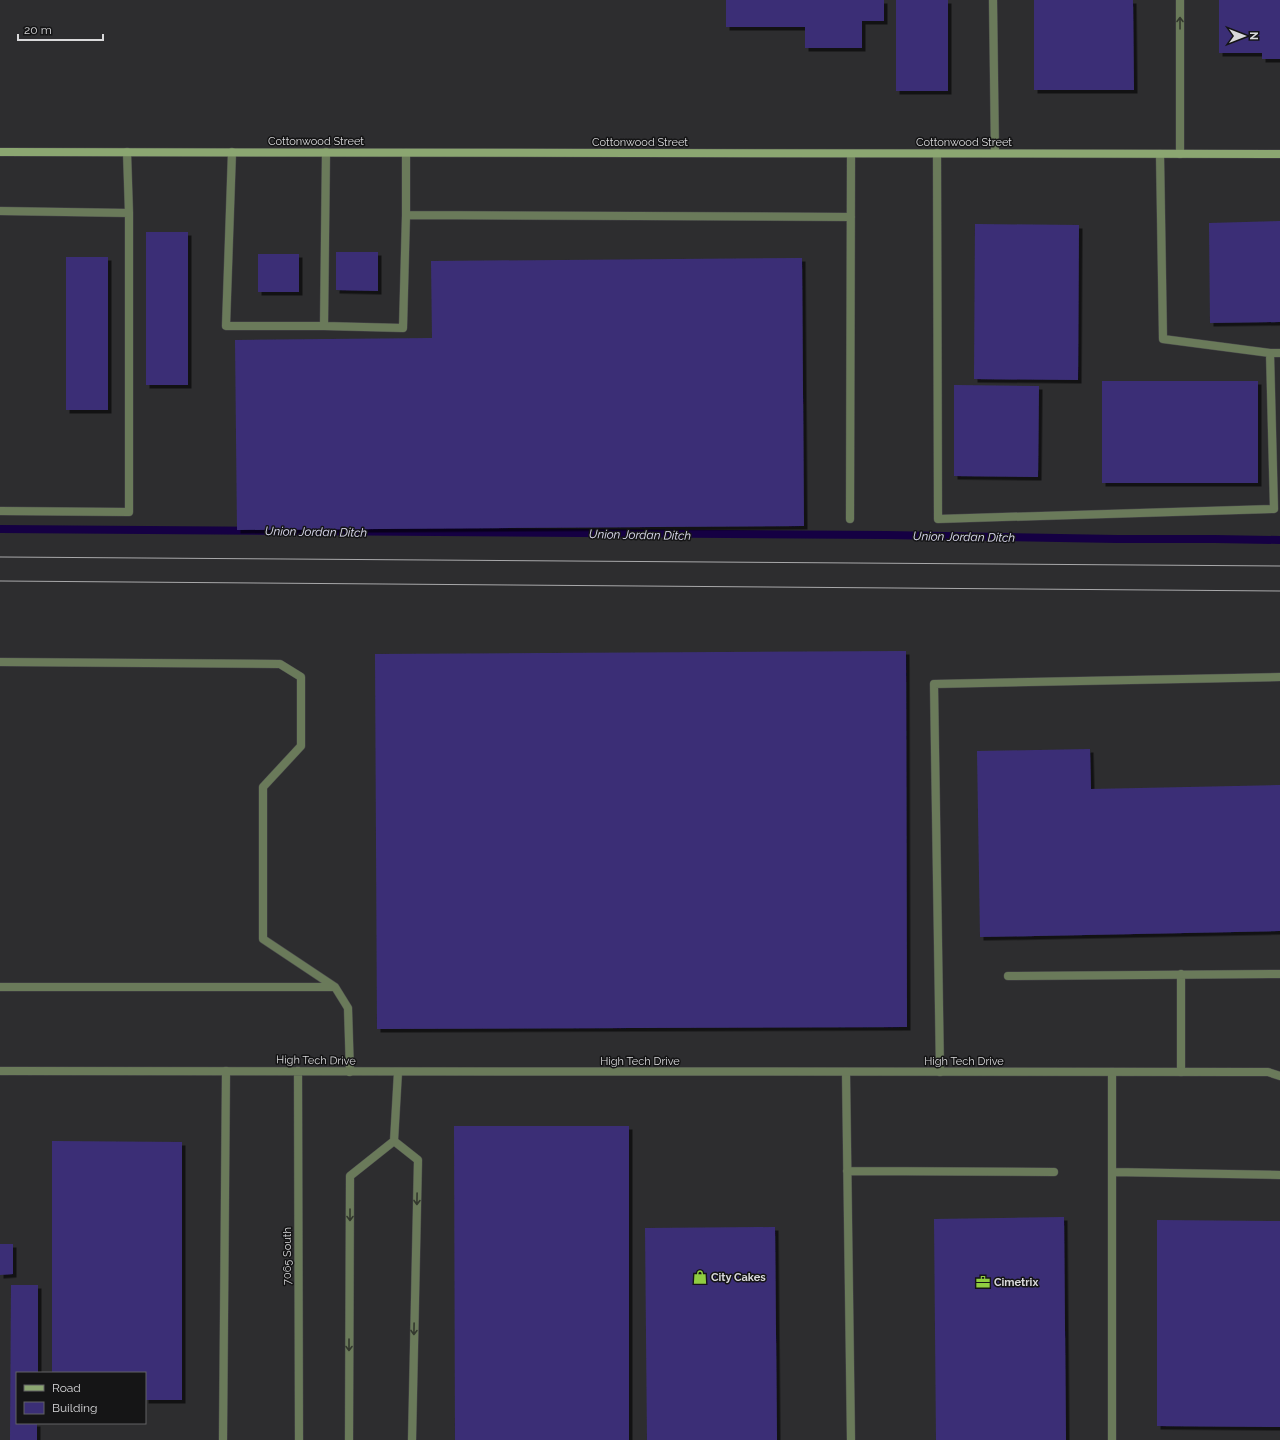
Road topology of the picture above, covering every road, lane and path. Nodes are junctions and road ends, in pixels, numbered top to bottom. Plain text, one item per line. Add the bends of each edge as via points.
1 (993, 0) edge
2 (1180, 0) edge
3 (0, 152) edge
4 (127, 152) junction
5 (232, 152) junction
6 (326, 152) junction
7 (406, 152) junction
8 (937, 153) junction
9 (994, 153) junction
10 (851, 154) junction
11 (1160, 154) junction
12 (1180, 154) junction
13 (1280, 154) edge
14 (0, 211) edge
15 (129, 213) junction
16 (406, 215) junction
17 (851, 217) junction
18 (324, 326) junction
19 (1280, 353) edge
20 (1270, 354) junction
21 (0, 512) edge
22 (850, 519) dead end
23 (0, 662) edge
24 (1280, 677) edge
25 (1182, 974) junction
26 (1280, 974) edge
27 (1008, 976) dead end
28 (0, 988) edge
29 (335, 988) junction
30 (0, 1071) edge
31 (226, 1071) junction
32 (298, 1071) junction
33 (350, 1072) junction
34 (398, 1072) junction
35 (846, 1072) junction
36 (940, 1072) junction
37 (1112, 1072) junction
38 (1180, 1072) junction
39 (1280, 1076) edge
40 (394, 1141) junction
41 (847, 1171) junction
42 (1054, 1172) dead end
43 (1112, 1172) junction
44 (1280, 1175) edge
45 (222, 1440) edge
46 (299, 1440) edge
47 (349, 1440) edge
48 (412, 1440) edge
49 (851, 1440) edge
50 (1112, 1440) edge

1 - 9 street
12 -> 2 street
3 - 4 street, Cottonwood Street
4 - 5 street, Cottonwood Street
4 - 15 street
5 - 6 street, Cottonwood Street
5 - 18 street via 226,326
6 - 7 street, Cottonwood Street
6 - 18 street
7 - 10 street, Cottonwood Street
7 - 16 street
8 - 9 street, Cottonwood Street
8 - 10 street, Cottonwood Street
8 - 20 street via 938,518 1274,509
9 - 11 street, Cottonwood Street
10 - 17 street
11 - 12 street, Cottonwood Street
11 - 20 street via 1163,339
12 - 13 street, Cottonwood Street
14 - 15 street
15 - 21 street via 128,512
16 - 17 street
16 - 18 street via 403,328
17 - 22 street
19 - 20 street
23 - 29 street via 280,664 301,677 301,746 263,786 263,939
24 - 36 street via 934,684
25 - 26 street
25 - 27 street
25 - 38 street
28 - 29 street
29 - 33 street via 348,1008
30 - 31 street, High Tech Drive
31 - 32 street, High Tech Drive
31 - 45 street
32 - 33 street, High Tech Drive
32 - 46 street, 7065 South
33 - 34 street, High Tech Drive
34 - 35 street, High Tech Drive
34 - 40 street
35 - 36 street, High Tech Drive
35 - 41 street
36 - 37 street, High Tech Drive
37 - 38 street, High Tech Drive
37 - 43 street
38 - 39 street, High Tech Drive via 1268,1072
40 -> 47 street via 350,1176
40 -> 48 street via 418,1160
41 - 42 street
41 - 49 street
43 - 44 street
43 - 50 street

